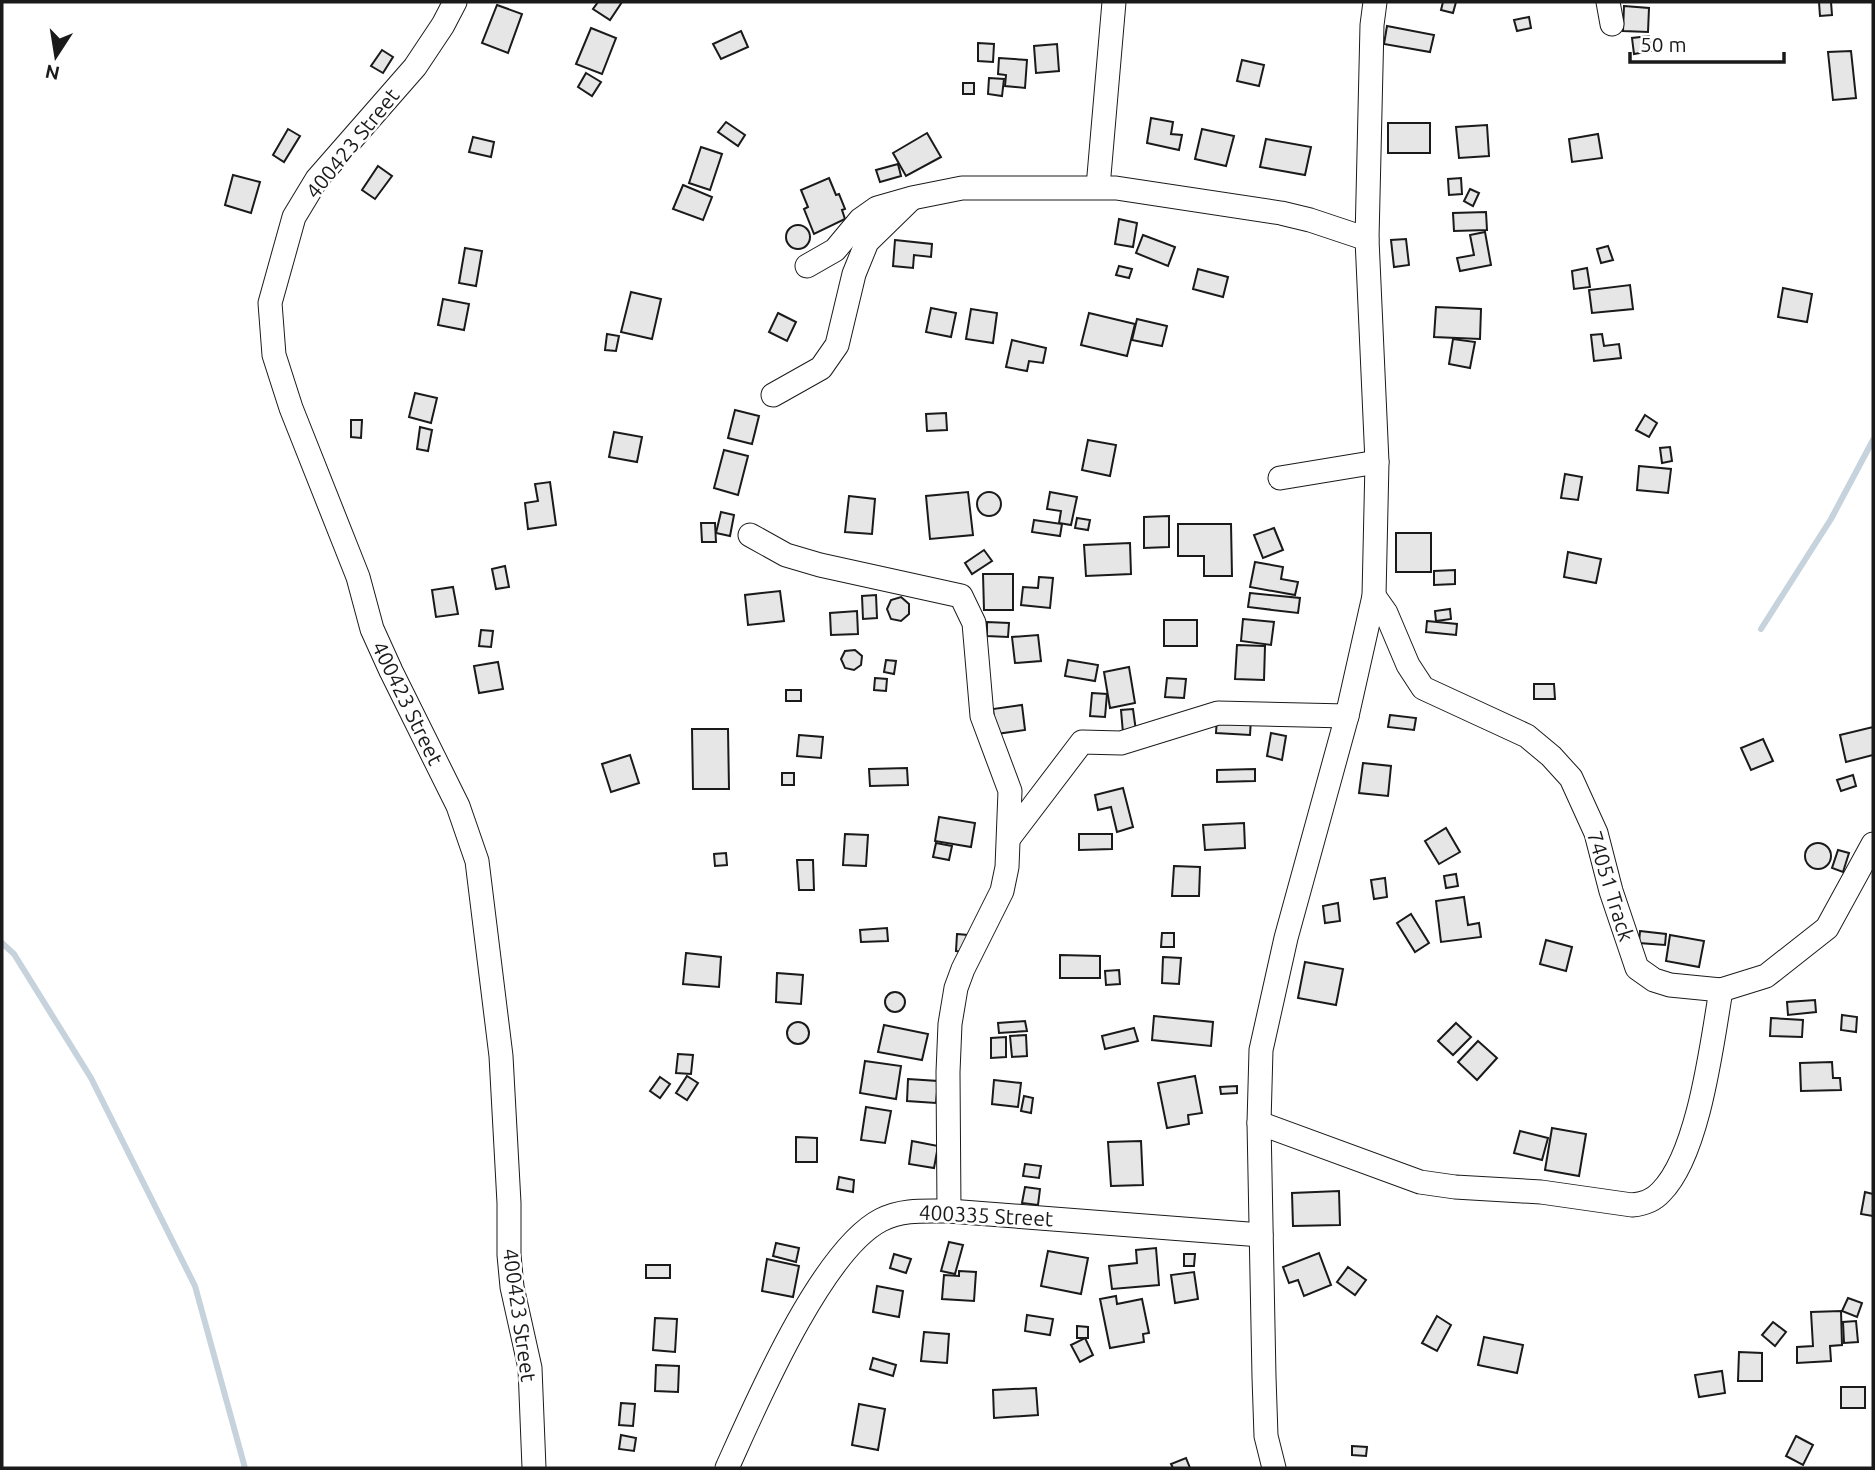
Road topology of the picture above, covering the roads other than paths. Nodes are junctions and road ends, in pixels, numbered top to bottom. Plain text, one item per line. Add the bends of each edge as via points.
1 (454, 2) edge
2 (1114, 2) edge
3 (1375, 2) edge
4 (1098, 187) junction
5 (912, 198) junction
6 (1367, 239) junction
7 (807, 266) dead end
8 (773, 395) dead end
9 (1377, 462) junction
10 (1280, 478) dead end
11 (750, 535) dead end
12 (1374, 596) junction
13 (1347, 716) junction
14 (1009, 838) junction
15 (1873, 844) edge
16 (1721, 990) junction
17 (1259, 1123) junction
18 (949, 1211) junction
19 (1261, 1235) junction
20 (534, 1468) edge
21 (727, 1468) edge
22 (1274, 1468) edge

1 - 20 street, 400423 Street via 415,67 317,179 294,217 270,303 274,355 358,577 372,629 458,806 477,861 501,1056 509,1255 530,1368
2 - 4 street
3 - 6 street
4 - 5 street via 962,188
4 - 6 street via 1281,213
5 - 7 street via 877,208 860,220 835,250
5 - 8 street via 867,242 854,274 837,345 821,368
6 - 9 street
9 - 10 street
9 - 12 street
11 - 14 street via 786,555 820,565 961,596 974,623 982,716 1010,791
12 - 13 street
12 - 16 street, 74051 Track via 1423,688 1527,736 1571,778 1596,833 1637,968 1670,985
13 - 14 street via 1218,713 1121,743 1082,742
13 - 17 street via 1286,938 1261,1050
14 - 18 street via 1002,891 959,978 950,1024
15 - 16 street, 74051 Track via 1827,929 1766,976
16 - 17 street via 1699,1111 1680,1166 1662,1192 1647,1203 1420,1182
17 - 19 street
18 - 19 street, 400335 Street
18 - 21 street, 400335 Street via 909,1211 881,1220 848,1249 796,1328
19 - 22 street via 1266,1436

